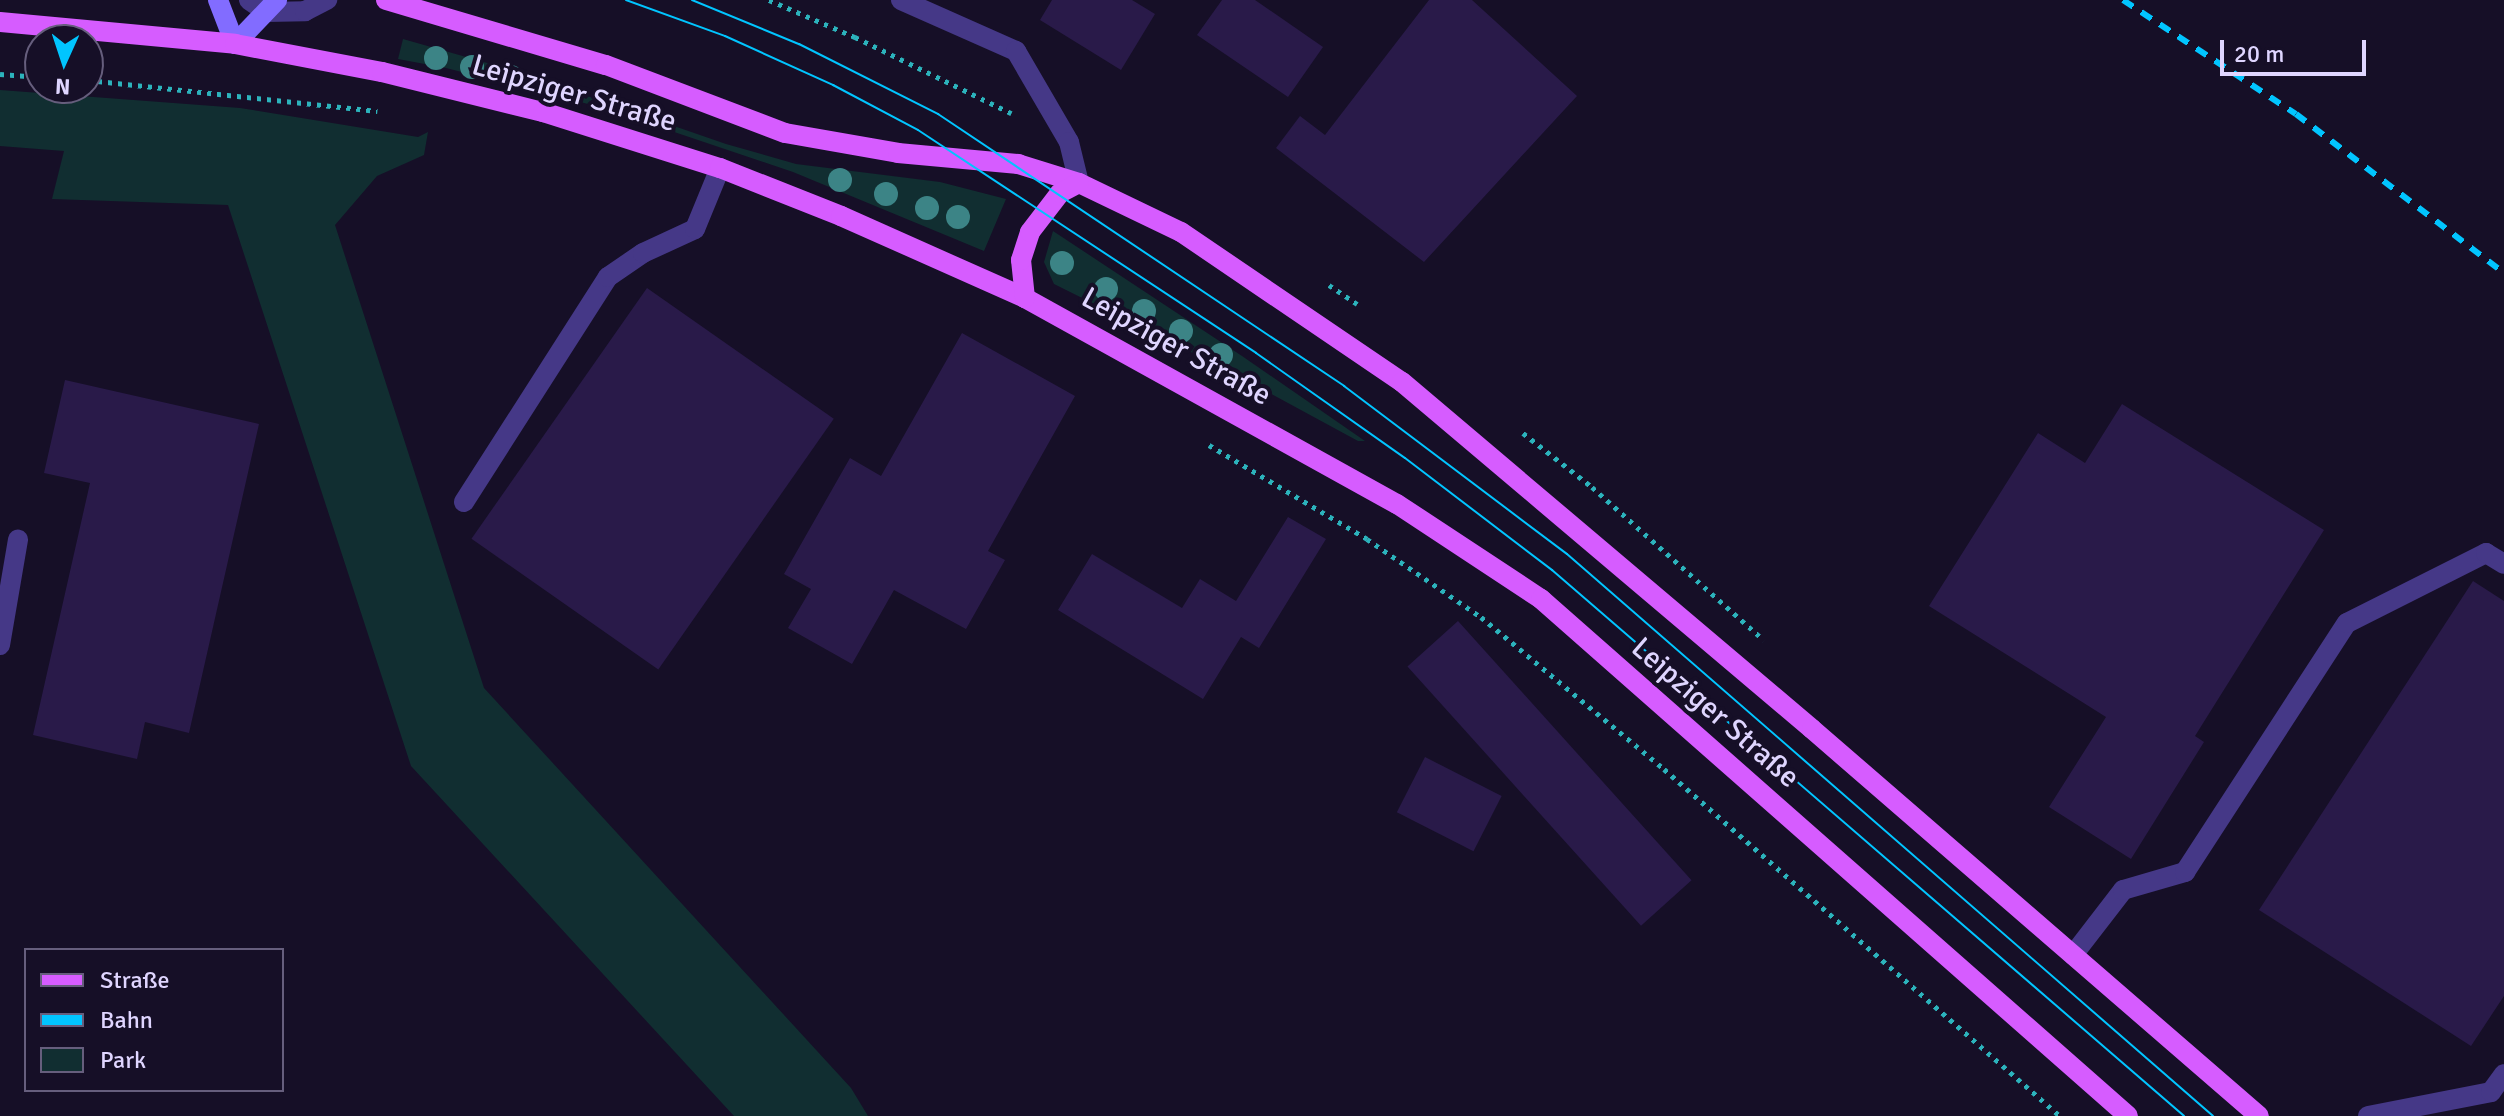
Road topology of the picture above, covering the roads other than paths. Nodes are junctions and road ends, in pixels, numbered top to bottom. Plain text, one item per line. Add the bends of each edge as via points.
1 (218, 0) edge
2 (327, 0) edge
3 (386, 0) edge
4 (901, 0) edge
5 (264, 4) edge
6 (942, 8) edge
7 (0, 22) edge
8 (235, 44) junction
9 (720, 168) junction
10 (1079, 183) junction
11 (1025, 298) junction
12 (464, 502) dead end
13 (18, 540) dead end
14 (2504, 564) edge
15 (0, 645) edge
16 (2073, 955) junction
17 (2504, 1074) edge
18 (2128, 1116) edge
19 (2259, 1116) edge
20 (2368, 1116) edge

1 - 8 street
2 - 5 lane via 305,11
3 - 10 main road, Leipziger Straße via 606,65 785,133 898,153 1018,164
4 - 6 lane
5 - 8 street
6 - 10 lane via 1016,51 1069,142
7 - 8 main road, Leipziger Straße
8 - 9 main road, Leipziger Straße via 382,72 543,112
9 - 11 main road, Leipziger Straße
9 - 12 lane via 695,229 643,253 608,277
10 - 11 main road via 1060,193 1030,232 1021,260
10 - 16 main road, Leipziger Straße via 1181,232 1402,382
11 - 18 main road, Leipziger Straße via 1397,504 1541,599
13 - 15 lane
14 - 16 lane via 2486,553 2347,623 2185,872 2123,890
16 - 19 main road, Leipziger Straße
17 - 20 lane via 2491,1092

